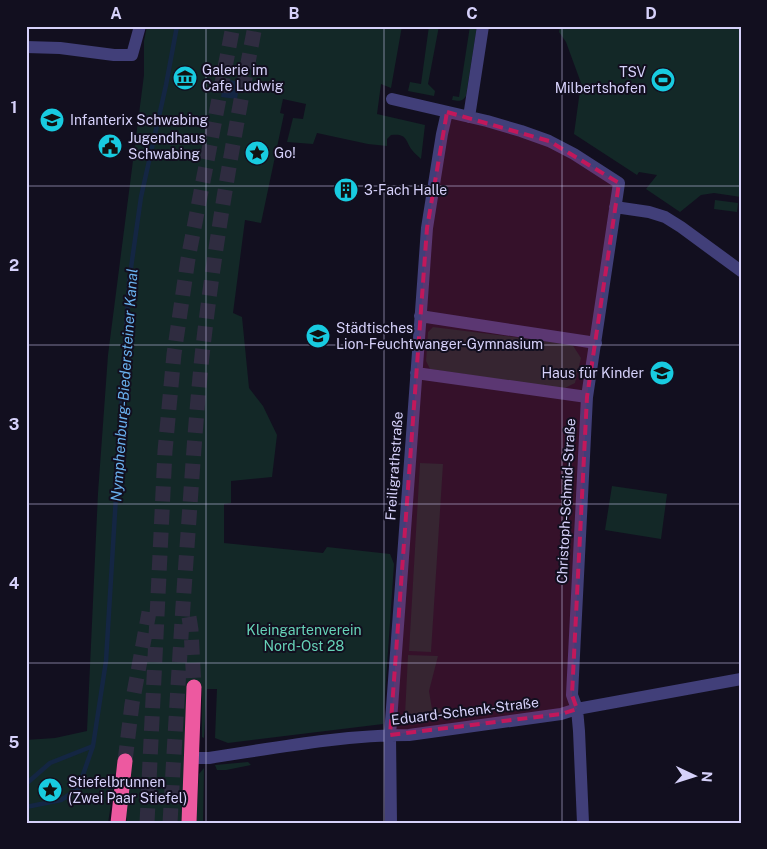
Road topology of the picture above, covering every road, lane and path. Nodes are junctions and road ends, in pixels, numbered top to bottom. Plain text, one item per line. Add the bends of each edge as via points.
1 (140, 26) edge
2 (483, 26) edge
3 (26, 47) edge
4 (392, 99) dead end
5 (447, 112) junction
6 (469, 117) junction
7 (615, 207) junction
8 (741, 271) edge
9 (420, 316) junction
10 (596, 343) junction
11 (416, 373) junction
12 (587, 397) junction
13 (741, 679) edge
14 (194, 687) tunnel mouth
15 (577, 709) junction
16 (390, 735) junction
17 (191, 758) junction
18 (125, 760) tunnel mouth
19 (118, 823) edge
20 (189, 823) edge
21 (390, 823) edge
22 (584, 823) edge

1 - 3 street via 132,55
2 - 6 street
4 - 5 street
5 - 6 street
5 - 9 street, Freiligrathstraße via 427,228
6 - 7 street, Christoph-Schmid-Straße via 521,131 574,154 619,183
7 - 8 street via 666,217
7 - 10 street, Christoph-Schmid-Straße
9 - 10 street
9 - 11 street, Freiligrathstraße
10 - 12 street, Christoph-Schmid-Straße
11 - 12 street
11 - 16 street, Freiligrathstraße
12 - 15 street, Christoph-Schmid-Straße via 572,695
13 - 15 street, Eduard-Schenk-Straße
14 - 17 highway
15 - 16 street, Eduard-Schenk-Straße via 561,714
15 - 22 street, Christoph-Schmid-Straße
16 - 17 street, Eduard-Schenk-Straße
16 - 21 street, Freiligrathstraße
17 - 20 highway
18 - 19 highway

